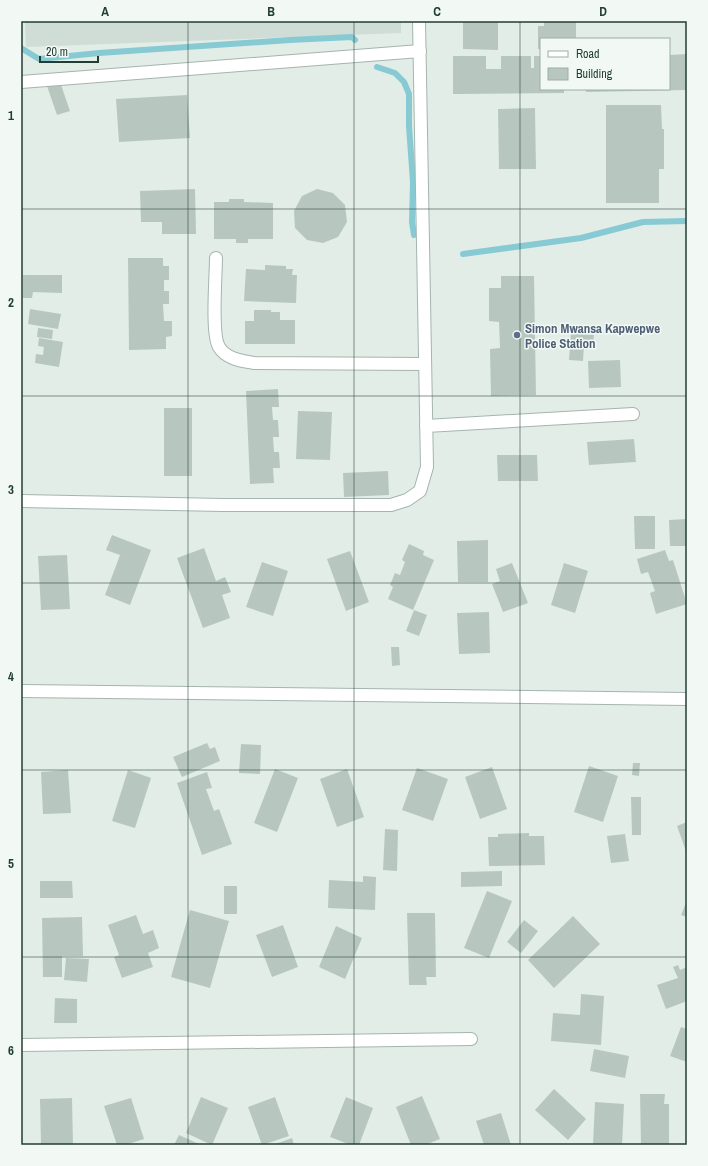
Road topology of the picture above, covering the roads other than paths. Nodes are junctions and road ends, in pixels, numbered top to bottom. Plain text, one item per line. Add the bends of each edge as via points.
1 (419, 21) edge
2 (420, 51) junction
3 (21, 82) edge
4 (216, 258) dead end
5 (425, 364) junction
6 (633, 414) dead end
7 (426, 426) junction
8 (21, 501) edge
9 (21, 691) edge
10 (687, 700) edge
11 (471, 1039) dead end
12 (21, 1045) edge

1 - 2 street
2 - 3 street
2 - 5 street
4 - 5 street via 215,327 219,347 231,358 254,364
5 - 7 street
6 - 7 street
7 - 8 street via 426,467 420,491 407,500 391,505 223,506
9 - 10 street
11 - 12 street

